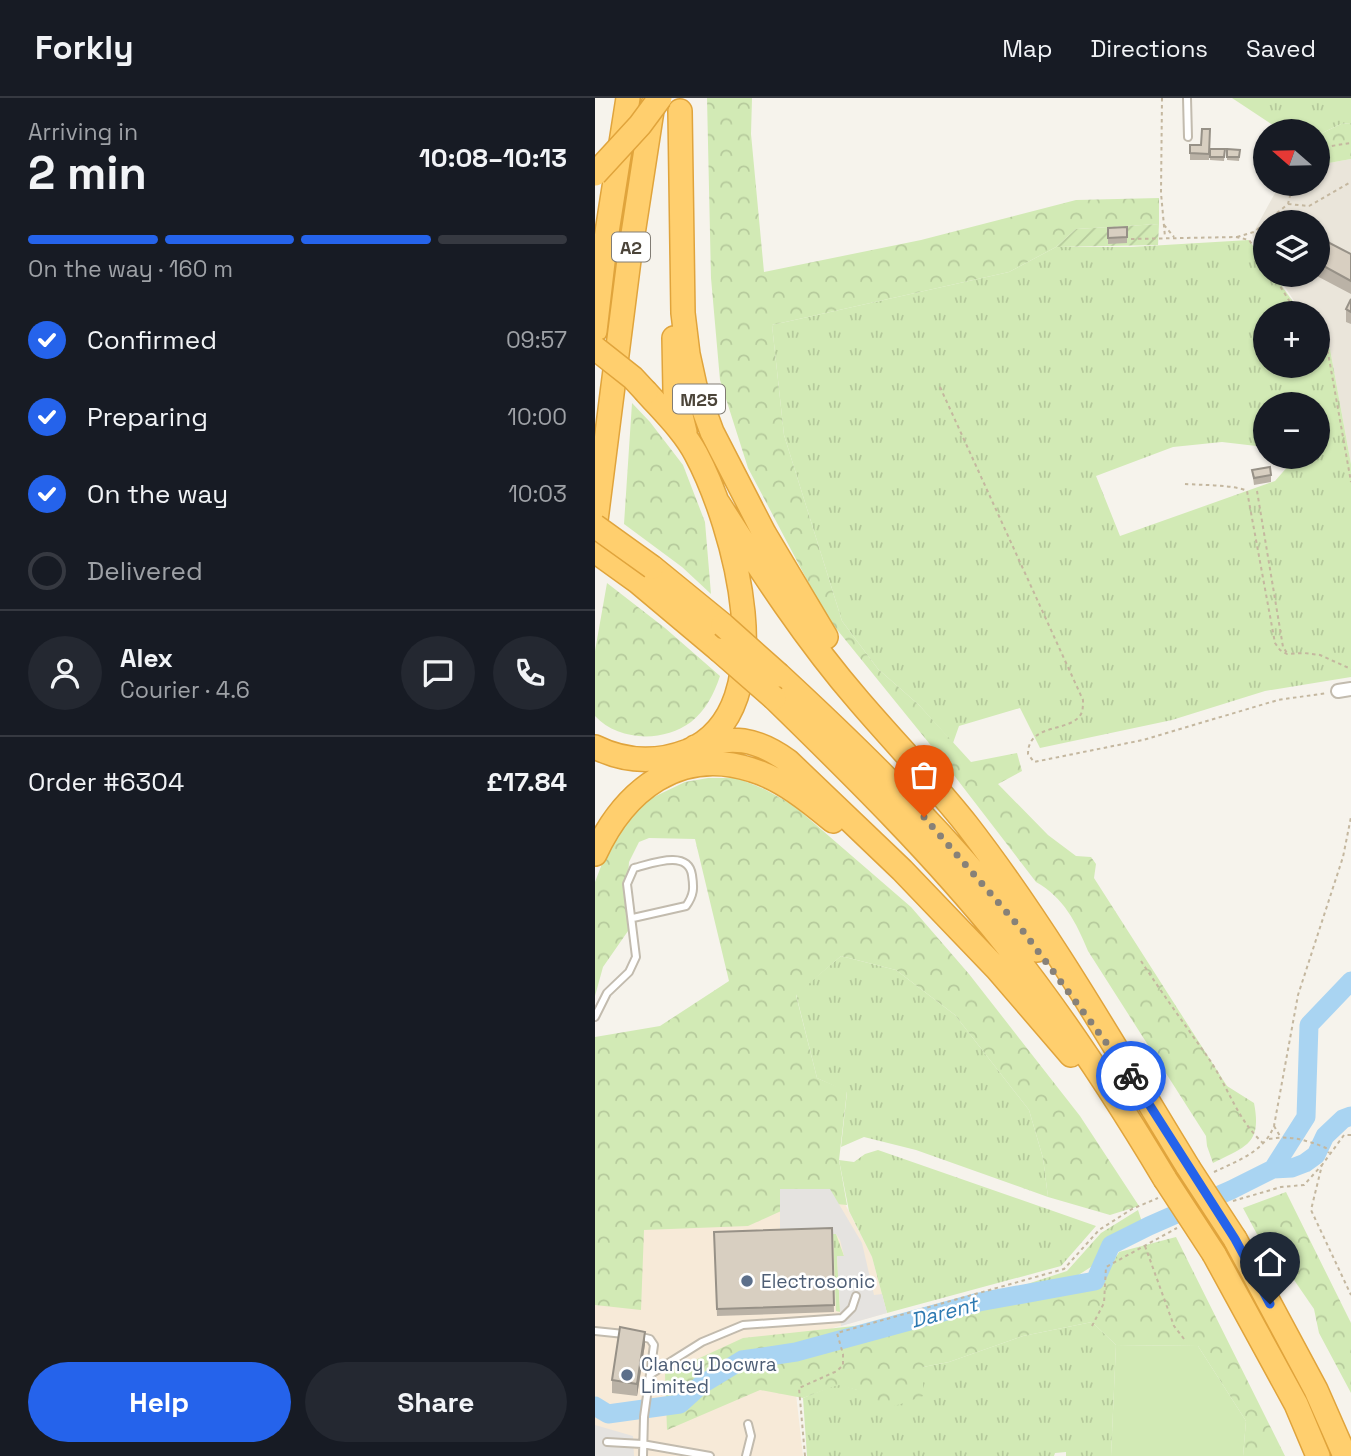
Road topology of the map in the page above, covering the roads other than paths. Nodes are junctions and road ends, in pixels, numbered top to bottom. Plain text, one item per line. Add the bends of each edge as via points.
1 (628, 98) edge
2 (654, 98) edge
3 (660, 98) edge
4 (1188, 98) edge
5 (681, 105) edge
6 (1188, 137) dead end
7 (595, 174) edge
8 (595, 331) edge
9 (595, 348) edge
10 (687, 438) junction
11 (718, 503) junction
12 (595, 527) edge
13 (595, 551) edge
14 (645, 575) junction
15 (597, 748) edge
16 (685, 752) junction
17 (909, 755) junction
18 (595, 822) edge
19 (595, 854) edge
20 (633, 918) junction
21 (946, 918) junction
22 (595, 1017) edge
23 (1138, 1085) junction
24 (1119, 1101) junction
25 (856, 1296) dead end
26 (595, 1331) edge
27 (651, 1374) junction
28 (748, 1424) dead end
29 (607, 1442) dead end
30 (642, 1444) junction
31 (643, 1456) edge
32 (711, 1456) edge
33 (746, 1456) edge
34 (1318, 1456) edge
35 (1345, 1456) edge

1 - 8 highway, A2
2 - 12 highway, A2
3 - 7 highway, bridge
4 - 6 lane
5 - 10 highway via 674,356 675,391
5 - 17 highway, M25 via 683,313 699,399 784,569
9 - 10 highway, bridge via 633,378
10 - 11 highway
11 - 16 highway via 741,601 745,657 740,685 725,717 708,738
11 - 17 highway, M25 via 812,643
12 - 14 highway, M25, bridge
13 - 14 highway, M25
14 - 23 highway, M25, bridge via 723,625 881,772 1023,931
14 - 24 highway, M25, bridge via 872,794 963,894 1035,982
15 - 16 highway via 634,759
16 - 18 highway via 627,783
16 - 21 highway, M25 via 736,739 778,753
17 - 23 highway, M25 via 1020,898
19 - 21 highway, M25 via 615,816 647,784 693,766 734,765 763,774 803,797
20 - 20 lane via 627,884 634,868 686,862 694,887 686,906
20 - 22 lane via 636,957 629,972 607,993
21 - 24 highway, M25
23 - 35 highway, M25, bridge via 1235,1239 1316,1391
24 - 34 highway, M25, bridge via 1166,1186 1214,1254 1296,1404
25 - 27 lane via 842,1318 743,1325 702,1342
26 - 27 lane via 650,1339 654,1345
27 - 30 lane
28 - 33 lane via 751,1436
29 - 30 lane
30 - 31 lane
30 - 32 lane

